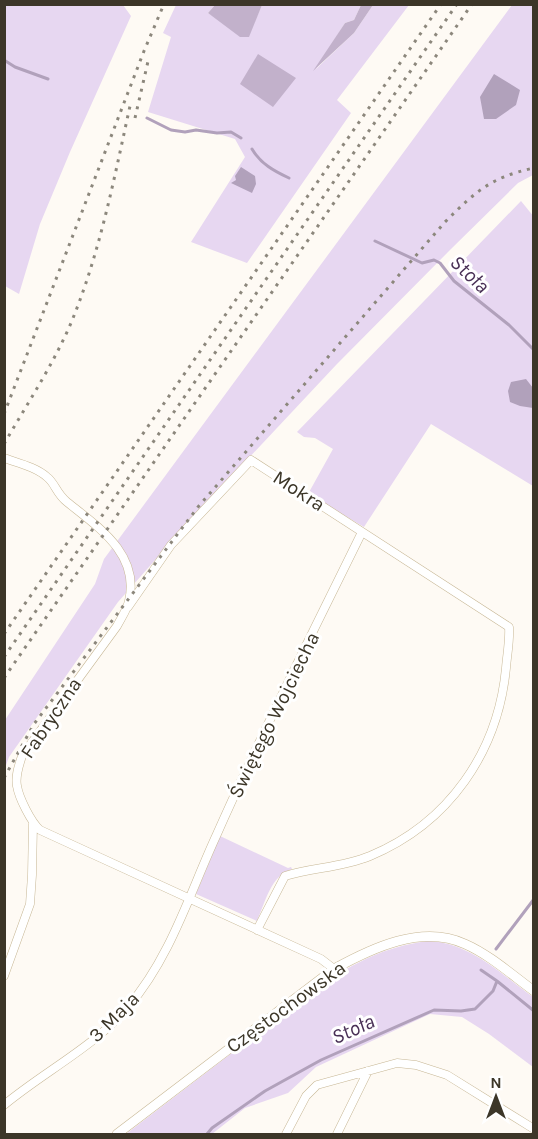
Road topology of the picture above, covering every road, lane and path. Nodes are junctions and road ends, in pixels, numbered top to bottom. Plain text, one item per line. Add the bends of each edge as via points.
1 (4, 458) edge
2 (362, 532) junction
3 (128, 607) junction
4 (33, 824) junction
5 (189, 899) junction
6 (257, 930) junction
7 (334, 969) junction
8 (4, 976) edge
9 (534, 991) edge
10 (368, 1071) junction
11 (4, 1105) edge
12 (534, 1129) edge
13 (117, 1134) edge
14 (286, 1134) edge
15 (337, 1134) edge

1 - 3 street, Fabryczna via 47,476 64,499 113,541 129,574
2 - 3 street, Mokra via 251,460 171,545
2 - 5 street, Świętego Wojciecha
2 - 6 street, Mokra via 509,627 502,699 483,752 436,814 412,833 369,856 332,868 285,876
3 - 4 street, Fabryczna via 22,756 17,785
4 - 5 street
4 - 8 street via 30,903
5 - 6 street
5 - 11 street, 3 Maja via 159,962 129,1006 98,1036
6 - 7 street via 321,959
7 - 9 street, Częstochowska via 400,941 437,936 475,949
7 - 13 street, Częstochowska
10 - 12 street via 406,1063 447,1075
10 - 14 street via 317,1085 306,1096
10 - 15 street

